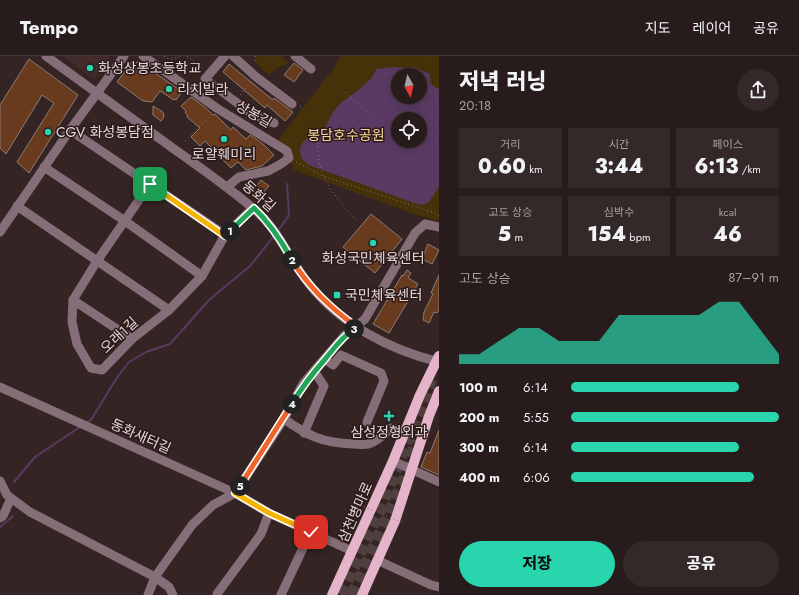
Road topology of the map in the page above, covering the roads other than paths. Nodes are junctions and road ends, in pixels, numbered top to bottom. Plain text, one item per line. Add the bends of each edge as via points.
1 (46, 56) edge
2 (124, 56) edge
3 (143, 56) edge
4 (224, 56) edge
5 (233, 56) edge
6 (295, 56) edge
7 (311, 69) dead end
8 (96, 93) junction
9 (292, 104) dead end
10 (274, 123) dead end
11 (70, 130) junction
12 (44, 167) junction
13 (150, 184) junction
14 (227, 187) junction
15 (17, 206) junction
16 (254, 208) junction
17 (124, 221) junction
18 (439, 227) edge
19 (0, 232) edge
20 (225, 236) junction
21 (97, 261) junction
22 (202, 276) junction
23 (73, 300) junction
24 (169, 310) junction
25 (357, 327) junction
26 (132, 339) junction
27 (324, 359) junction
28 (438, 360) edge
29 (314, 371) junction
30 (0, 387) edge
31 (439, 391) edge
32 (420, 395) junction
33 (429, 416) junction
34 (284, 419) junction
35 (366, 422) dead end
36 (405, 432) junction
37 (304, 433) junction
38 (393, 461) junction
39 (412, 469) junction
40 (0, 481) edge
41 (439, 482) edge
42 (235, 493) junction
43 (11, 498) junction
44 (269, 513) junction
45 (0, 518) edge
46 (311, 532) junction
47 (352, 551) junction
48 (377, 560) junction
49 (155, 577) junction
50 (439, 587) edge
51 (148, 595) edge
52 (173, 595) edge
53 (217, 595) edge
54 (281, 595) edge
55 (332, 595) edge
56 (362, 595) edge

1 - 8 street, 동화길
2 - 8 street
3 - 14 street, 상봉길 via 218,109 287,150 289,158 281,164 268,171 239,177
4 - 10 street via 205,77 252,114
5 - 9 street
6 - 7 street
8 - 11 street
8 - 14 street, 동화길
11 - 12 street
11 - 13 street
12 - 15 street
12 - 17 street
13 - 17 street, 오래1길
13 - 20 street
14 - 16 street, 동화길
15 - 19 street
15 - 21 street
16 - 20 street, 오래1길
16 - 25 street, 동화길 via 274,229 313,289 331,308
17 - 21 street, 오래1길
17 - 22 street
18 - 25 street via 425,224 415,233 365,319
20 - 22 street, 오래1길
21 - 23 street, 오래1길
21 - 24 street
22 - 24 street, 오래1길
23 - 26 street
23 - 26 street, 오래1길 via 72,322 77,344 92,368 102,370
24 - 26 street, 오래1길
25 - 27 street via 345,335
25 - 28 street, 동화길 via 389,344
27 - 29 street
27 - 35 street via 333,365 341,356 381,373 384,381
28 - 32 main road, 삼천병마로
29 - 34 street via 303,384
29 - 37 street via 324,386
30 - 42 street, 동화새터길
31 - 33 main road
32 - 33 main road via 424,394 428,398
32 - 36 main road, 삼천병마로
33 - 39 main road
34 - 37 street
34 - 42 street
36 - 37 street via 391,428 379,439 368,444 336,444
36 - 38 main road, 삼천병마로
38 - 39 street
38 - 47 main road, 삼천병마로
39 - 41 street
39 - 48 main road via 395,521
40 - 43 street
42 - 44 street, 동화새터길
42 - 49 street via 213,505 192,525
43 - 45 street
43 - 49 street via 30,512
44 - 46 street, 동화새터길
44 - 53 street via 261,534
46 - 47 street, 동화새터길
46 - 54 street
47 - 55 main road, 삼천병마로
48 - 50 street
48 - 56 main road
49 - 51 street
49 - 52 street via 169,588

